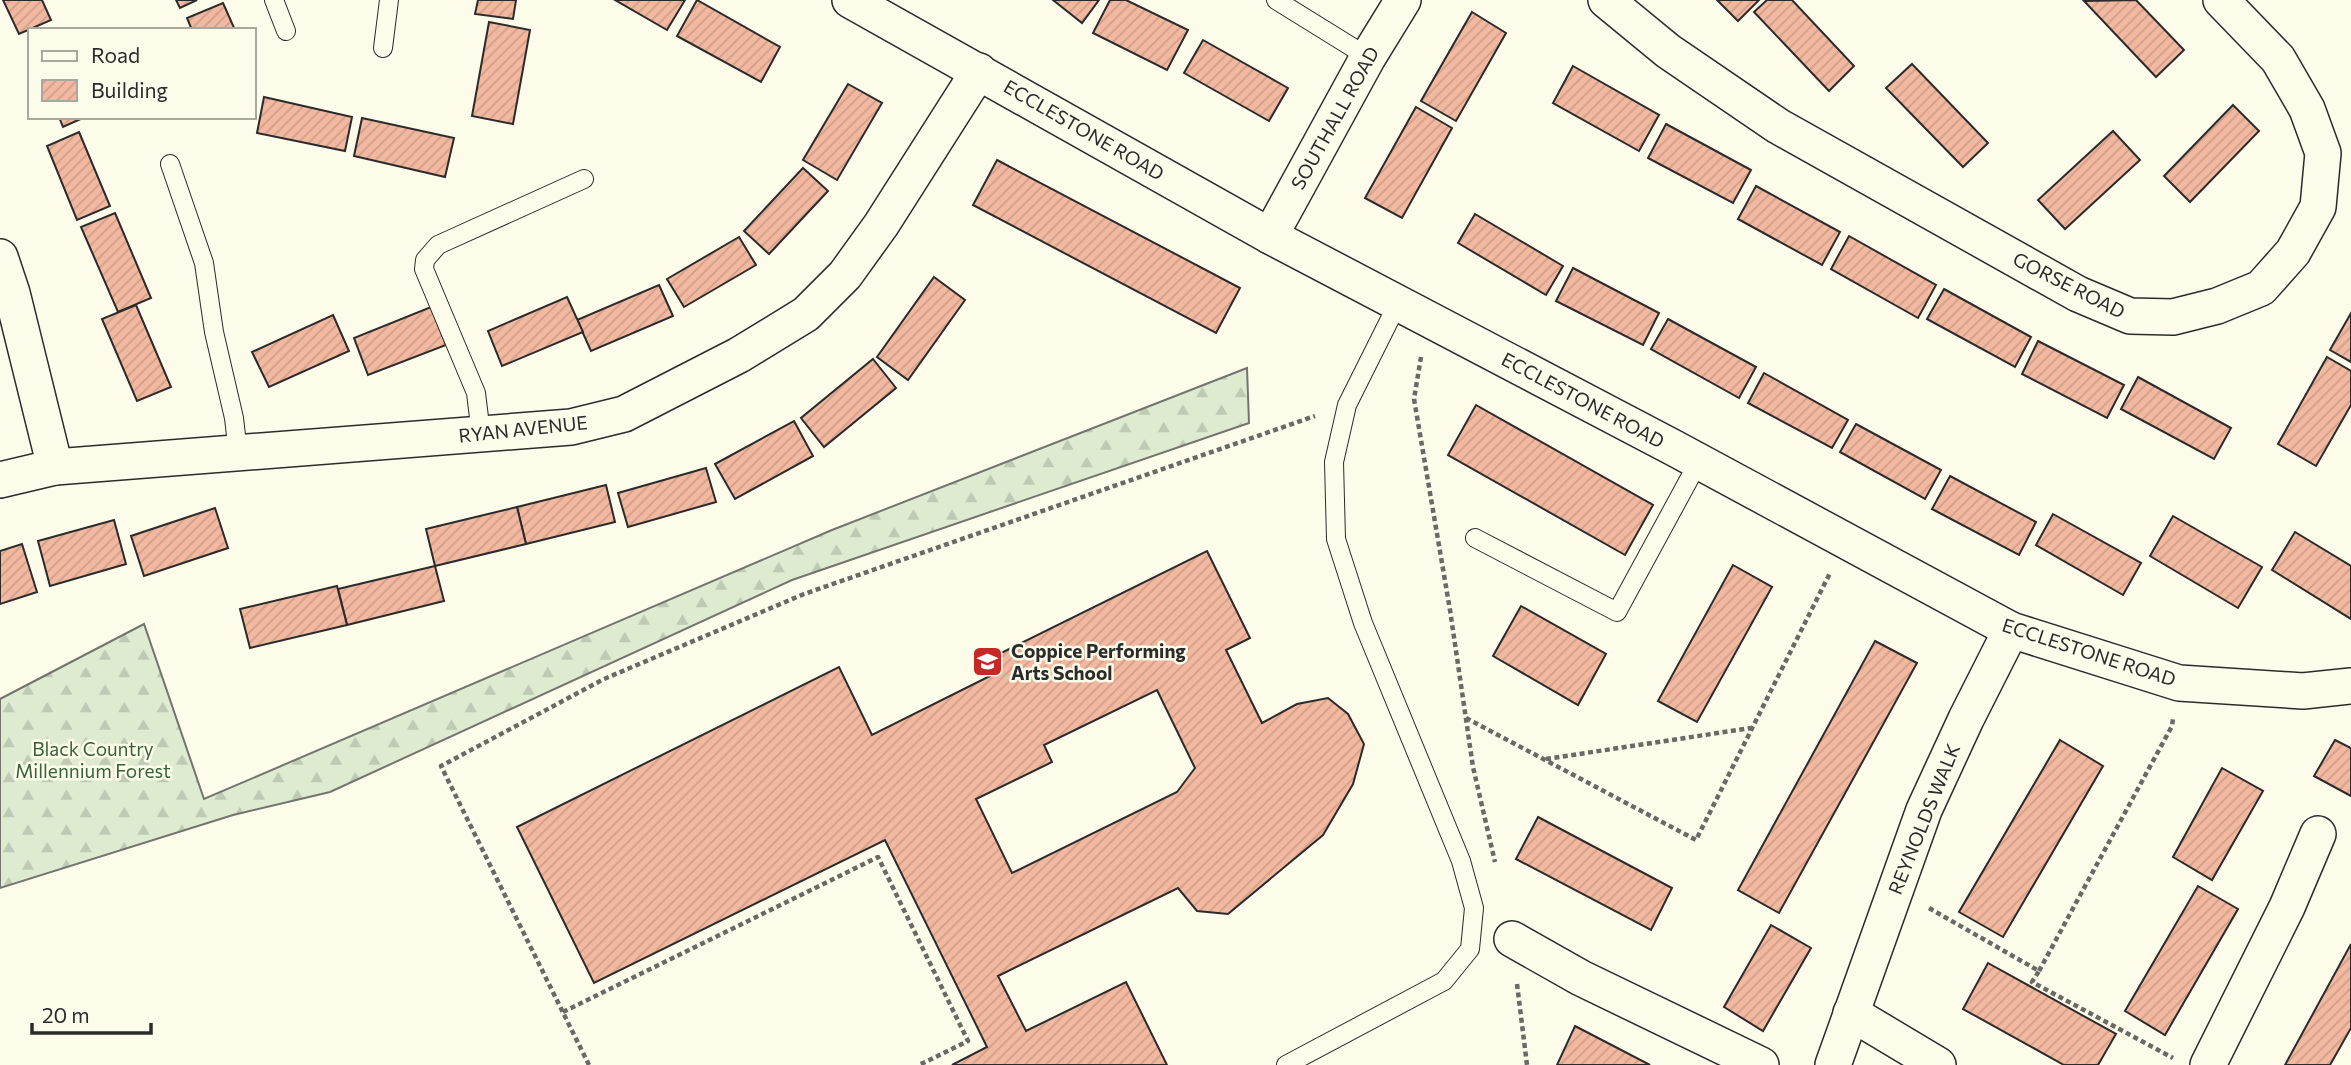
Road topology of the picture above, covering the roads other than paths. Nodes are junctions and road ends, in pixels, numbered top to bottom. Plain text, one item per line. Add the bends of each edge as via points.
1 (274, 0) edge
2 (389, 0) edge
3 (850, 0) edge
4 (1276, 0) edge
5 (1403, 0) edge
6 (1606, 0) edge
7 (2221, 0) edge
8 (286, 31) dead end
9 (383, 48) dead end
10 (1368, 57) junction
11 (979, 71) junction
12 (170, 164) dead end
13 (584, 179) dead end
14 (1269, 236) junction
15 (0, 257) edge
16 (1398, 303) junction
17 (481, 434) junction
18 (237, 453) junction
19 (1699, 461) junction
20 (55, 467) junction
21 (0, 480) edge
22 (1475, 538) dead end
23 (2011, 630) junction
24 (2351, 685) edge
25 (2318, 834) dead end
26 (1512, 939) road end
27 (1851, 1013) junction
28 (2191, 1062) edge
29 (1286, 1065) edge
30 (1761, 1065) edge
31 (1833, 1065) edge
32 (1938, 1065) edge

1 - 8 lane
2 - 9 lane
3 - 11 street, ECCLESTONE ROAD
4 - 10 lane
5 - 10 street, SOUTHALL ROAD
6 - 7 street, GORSE ROAD via 1668,51 1790,132 2078,293 2130,316 2173,317 2261,288 2293,252 2318,207 2323,153 2306,109 2278,59
10 - 14 street, SOUTHALL ROAD
11 - 14 street, ECCLESTONE ROAD
11 - 17 street, RYAN AVENUE via 874,235 845,275 806,314 739,355 624,414 570,427
12 - 18 lane via 204,263
13 - 17 lane via 438,245 425,260 424,269 476,393
14 - 16 street, ECCLESTONE ROAD
15 - 20 street
16 - 19 street, ECCLESTONE ROAD
16 - 29 lane via 1347,405 1334,462 1336,539 1363,623 1461,861 1474,908 1470,949 1444,981
17 - 18 street, RYAN AVENUE
18 - 20 street, RYAN AVENUE
19 - 22 lane via 1618,612
19 - 23 street, ECCLESTONE ROAD
20 - 21 street, RYAN AVENUE
23 - 24 street, ECCLESTONE ROAD via 2179,683 2303,691
23 - 27 street, REYNOLDS WALK via 1924,810
25 - 28 street via 2287,907
26 - 30 street via 1581,978
27 - 31 street, REYNOLDS WALK
27 - 32 street

